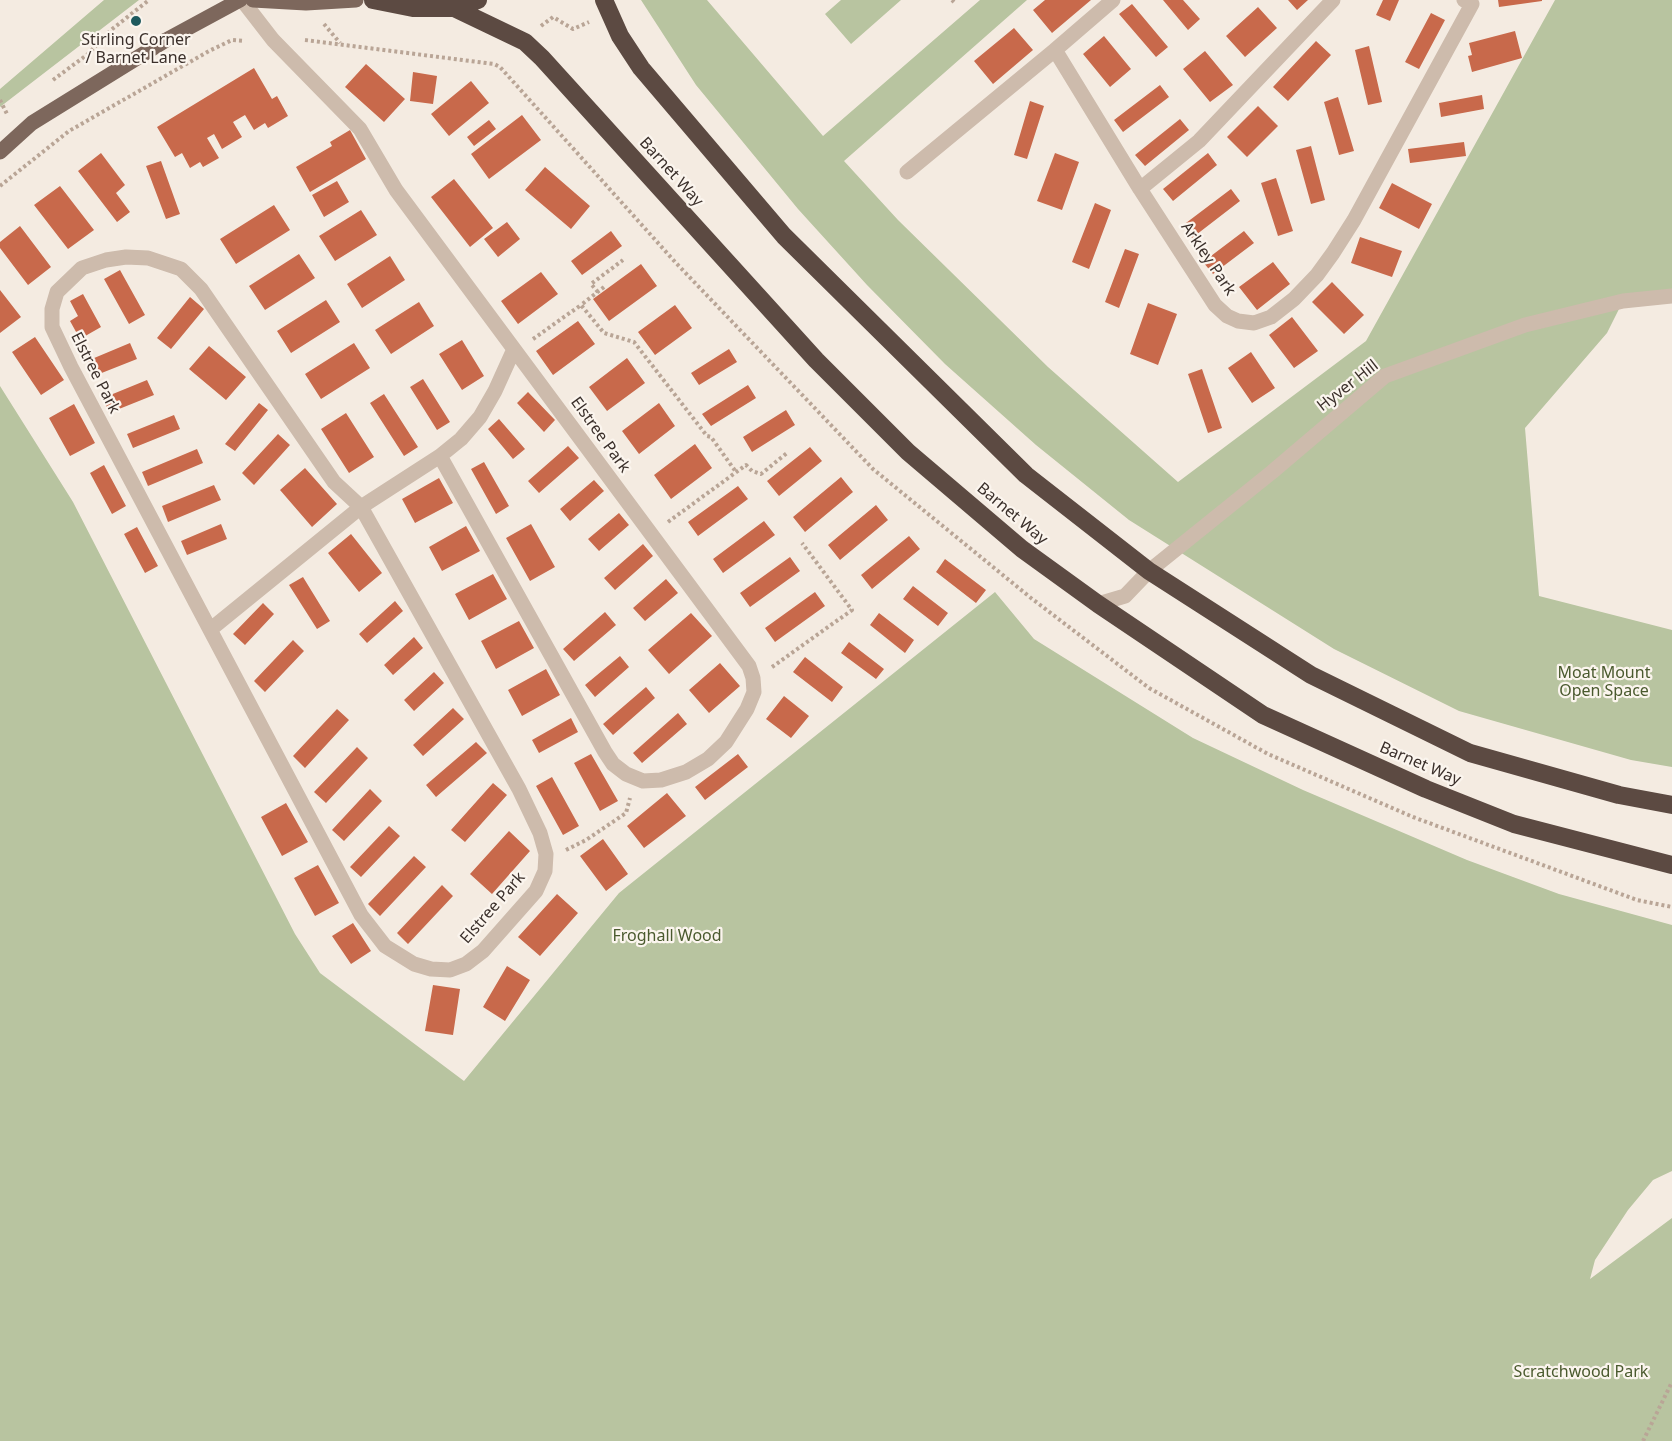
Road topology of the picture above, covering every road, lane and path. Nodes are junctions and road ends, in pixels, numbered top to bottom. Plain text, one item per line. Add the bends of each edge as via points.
1 (149, 0) edge
2 (242, 0) edge
3 (253, 0) edge
4 (356, 0) edge
5 (373, 0) edge
6 (478, 0) edge
7 (603, 0) edge
8 (1113, 0) edge
9 (1333, 0) edge
10 (1470, 1) edge
11 (454, 8) junction
12 (588, 22) dead end
13 (541, 26) dead end
14 (301, 40) dead end
15 (255, 41) dead end
16 (1055, 50) junction
17 (500, 67) dead end
18 (46, 86) dead end
19 (0, 100) edge
20 (15, 108) dead end
21 (7, 114) junction
22 (0, 119) edge
23 (0, 152) edge
24 (907, 172) dead end
25 (0, 186) edge
26 (1140, 189) junction
27 (623, 260) dead end
28 (604, 287) dead end
29 (598, 292) junction
30 (1672, 296) edge
31 (581, 305) junction
32 (515, 350) junction
33 (787, 453) dead end
34 (440, 456) junction
35 (736, 472) junction
36 (361, 507) junction
37 (651, 534) junction
38 (802, 543) dead end
39 (1149, 571) junction
40 (1098, 604) junction
41 (211, 629) junction
42 (753, 678) junction
43 (635, 777) junction
44 (1672, 805) edge
45 (545, 861) junction
46 (1672, 865) edge
47 (1672, 1382) edge
48 (1643, 1441) edge

1 - 18 path
2 - 23 main road via 166,40 32,123
2 - 32 street, Elstree Park via 273,40 360,129 396,190
3 - 4 main road
5 - 11 highway via 413,8
6 - 11 highway
7 - 39 highway, Barnet Way via 641,68 784,236 1026,475
8 - 16 street
9 - 26 street via 1199,141
10 - 26 street, Arkley Park via 1354,220 1317,275 1271,317 1254,323 1238,321 1215,305
11 - 40 highway, Barnet Way via 534,50 808,351 908,452 1022,549
12 - 13 path via 573,29 553,17
14 - 17 path
15 - 25 path via 232,40 209,51 69,131
16 - 24 street
16 - 26 street, Arkley Park
19 - 21 path
20 - 21 path
21 - 22 path
27 - 29 path via 591,284
28 - 29 path
29 - 31 path
30 - 39 street, Hyver Hill via 1623,301 1525,325 1385,376
31 - 32 path
31 - 35 path via 603,333 634,342
32 - 34 street via 480,417
32 - 37 street, Elstree Park
33 - 35 path via 761,474 746,465
34 - 36 street
34 - 43 street via 605,752 626,774
35 - 37 path
36 - 41 street
36 - 41 street, Elstree Park via 334,482 201,289 181,269 148,258 126,257 82,268 69,278 57,291 52,327
36 - 45 street, Elstree Park via 519,789 540,833
37 - 42 street, Elstree Park
38 - 42 path via 852,610
39 - 40 street, Hyver Hill via 1125,596
39 - 44 highway, Barnet Way via 1311,675 1470,753 1620,795
40 - 46 highway, Barnet Way via 1263,715 1514,824
41 - 45 street, Elstree Park via 362,915 385,946 400,957 431,969 450,970 466,964 483,951 536,891
42 - 43 street via 754,692 747,709 726,742 708,759 661,780 643,781
43 - 45 path via 626,813
47 - 48 path

